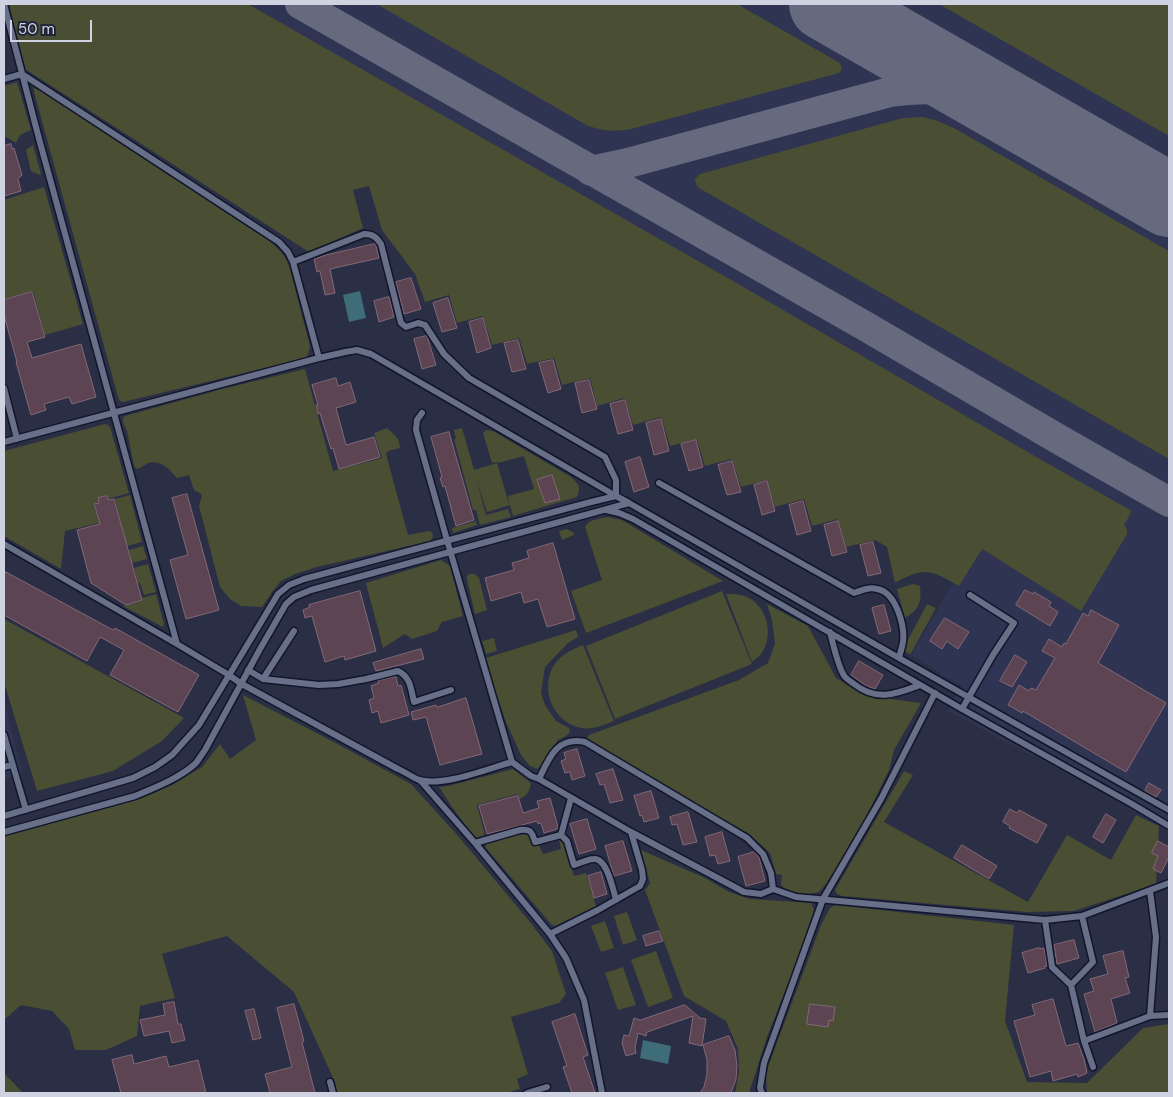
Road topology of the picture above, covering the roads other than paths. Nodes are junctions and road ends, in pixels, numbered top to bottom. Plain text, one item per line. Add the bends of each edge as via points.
1 (4, 4) edge
2 (22, 74) junction
3 (4, 79) edge
4 (293, 262) junction
5 (319, 358) junction
6 (4, 388) edge
7 (114, 412) junction
8 (422, 413) dead end
9 (17, 438) junction
10 (4, 442) edge
11 (659, 483) dead end
12 (616, 496) junction
13 (591, 502) junction
14 (629, 503) junction
15 (604, 510) junction
16 (595, 513) junction
17 (447, 540) junction
18 (4, 544) edge
19 (451, 552) junction
20 (970, 595) dead end
21 (294, 631) dead end
22 (830, 632) junction
23 (177, 644) junction
24 (899, 658) junction
25 (248, 670) junction
26 (230, 675) junction
27 (263, 679) junction
28 (240, 683) junction
29 (920, 685) junction
30 (451, 690) dead end
31 (935, 693) junction
32 (969, 697) junction
33 (962, 709) junction
34 (4, 735) edge
35 (512, 762) junction
36 (12, 765) junction
37 (4, 767) edge
38 (539, 779) junction
39 (420, 780) junction
40 (571, 798) junction
41 (26, 810) junction
42 (1169, 810) edge
43 (4, 816) edge
44 (1169, 826) edge
45 (4, 832) edge
46 (631, 832) junction
47 (562, 835) junction
48 (475, 843) junction
49 (1169, 883) edge
50 (773, 889) junction
51 (1150, 891) junction
52 (823, 899) junction
53 (616, 900) junction
54 (1082, 916) junction
55 (1045, 920) junction
56 (550, 934) junction
57 (1070, 985) junction
58 (1150, 1016) junction
59 (1169, 1016) edge
60 (1084, 1041) junction
61 (1092, 1067) dead end
62 (330, 1082) dead end
63 (547, 1087) dead end
64 (760, 1092) edge
65 (333, 1093) edge
66 (527, 1093) edge
67 (602, 1093) edge

1 - 2 lane
2 - 3 lane
2 - 4 lane via 278,242
2 - 7 lane
4 - 5 lane
4 - 12 lane via 364,234 372,234 380,244 401,323 406,327 418,323 425,325 444,354 469,378 605,456 616,480
5 - 7 lane
5 - 12 lane via 358,350 371,354
6 - 9 lane
7 - 9 lane
7 - 23 lane
8 - 17 lane via 416,430
9 - 10 lane
11 - 24 lane via 854,593 864,588 886,593 897,611 903,631
12 - 13 lane
12 - 14 lane
13 - 16 lane
13 - 17 lane
14 - 15 lane
14 - 24 lane
15 - 16 lane
15 - 22 lane via 633,518
16 - 19 lane
17 - 19 lane
17 - 26 lane via 289,584 278,594
18 - 23 lane
19 - 25 lane via 294,597 286,604
19 - 35 lane
20 - 32 lane via 1014,622
21 - 27 lane
22 - 29 lane
22 - 29 lane via 845,676 860,688 879,695
23 - 26 lane
24 - 32 lane
25 - 27 lane
25 - 28 lane
26 - 28 lane
26 - 41 lane via 194,731 172,755 155,767 133,778
27 - 30 lane via 338,684 398,671 408,678 414,702
28 - 39 lane
28 - 45 lane via 205,750 184,772 135,796
29 - 31 lane
31 - 33 lane
31 - 52 lane via 881,799
32 - 33 lane
32 - 42 lane
33 - 44 lane
34 - 36 lane
35 - 38 lane
35 - 39 lane via 454,779
36 - 37 lane
36 - 41 lane
38 - 40 lane
38 - 50 lane via 561,745 576,740 585,742 747,838 764,854
39 - 48 lane
40 - 46 lane
40 - 47 lane
41 - 43 lane
46 - 50 lane via 744,892 761,894
46 - 53 lane via 643,879 640,886
47 - 48 lane via 535,842 527,829
47 - 53 lane via 574,864 595,858 606,866
48 - 56 lane
49 - 51 lane
50 - 52 lane via 796,897
51 - 54 lane
51 - 58 lane via 1156,937
52 - 55 lane
52 - 64 lane via 764,1063
53 - 56 lane
54 - 55 lane
54 - 57 lane via 1093,962
55 - 57 lane via 1052,967
56 - 67 lane via 566,958 584,1000
57 - 60 lane
58 - 59 lane
58 - 60 lane
60 - 61 lane
62 - 65 lane
63 - 66 lane

